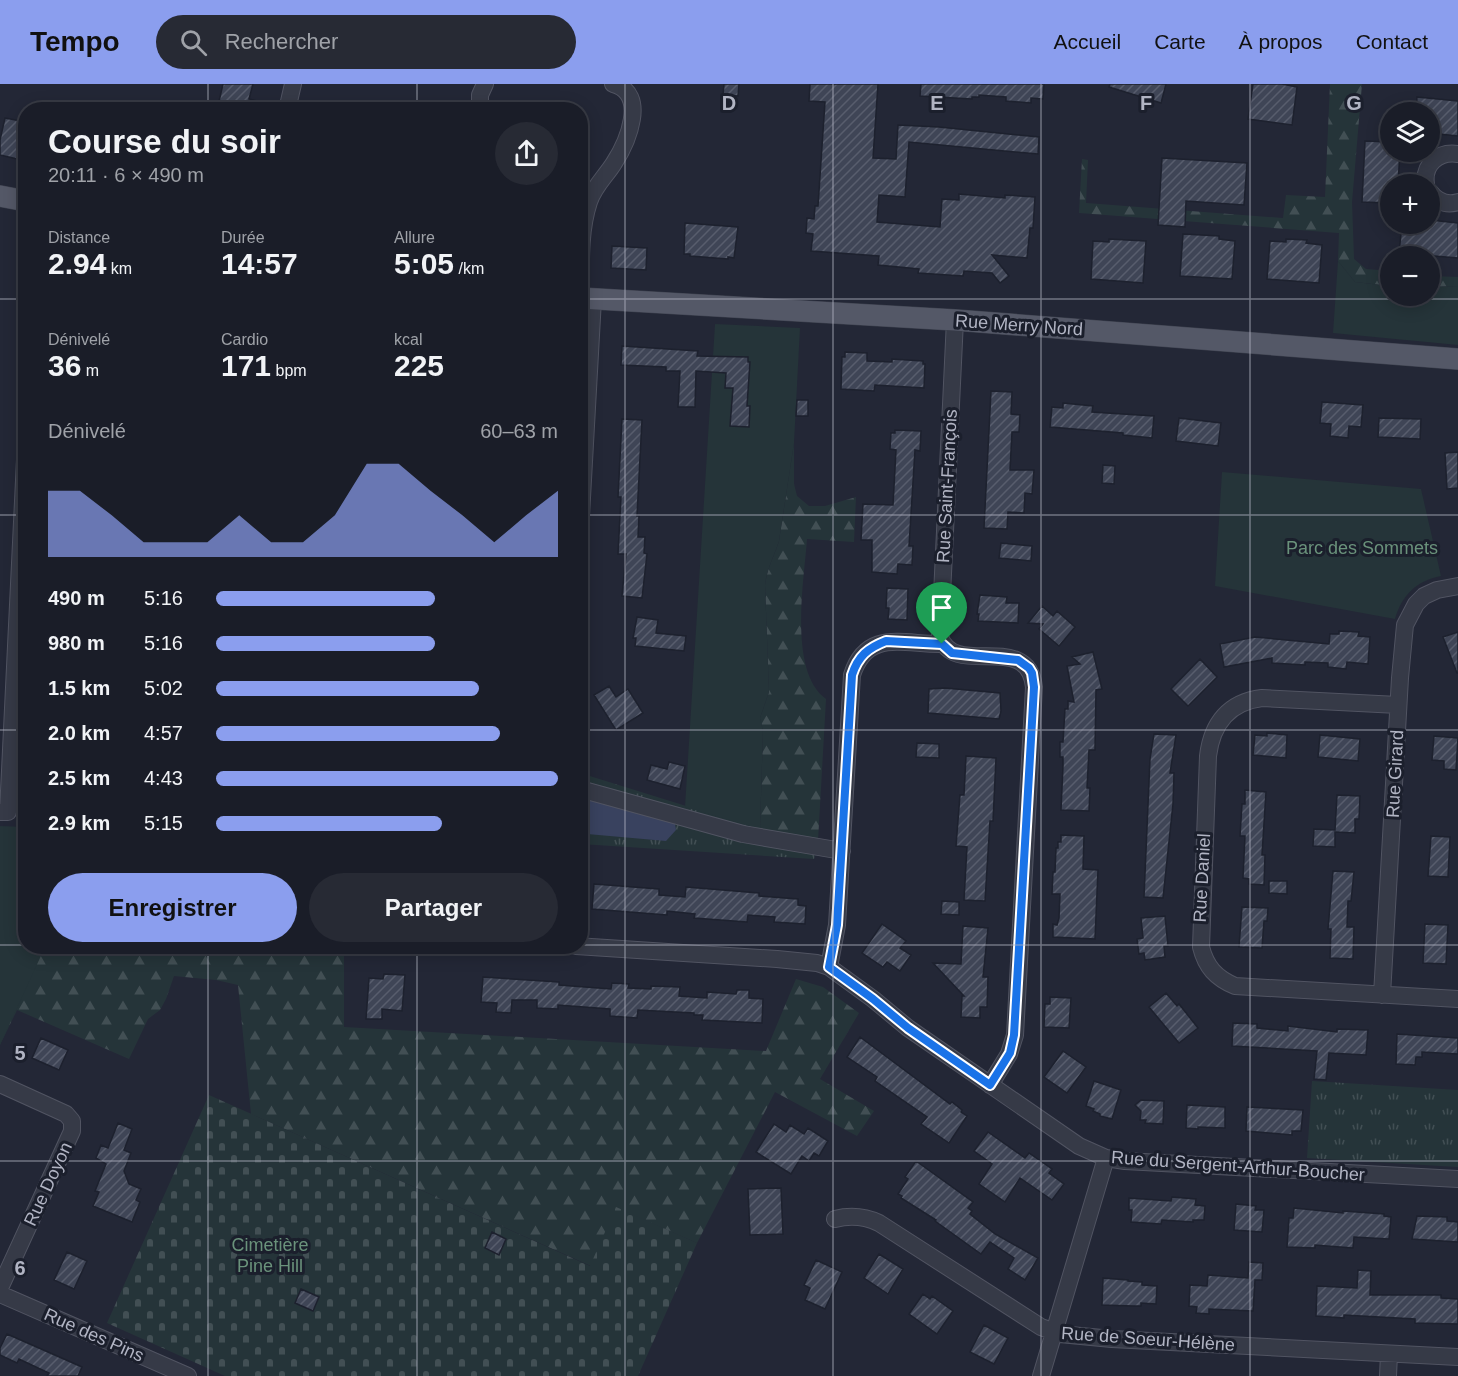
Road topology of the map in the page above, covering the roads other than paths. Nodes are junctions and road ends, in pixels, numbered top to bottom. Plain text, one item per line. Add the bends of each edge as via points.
1 (293, 84) edge
2 (485, 84) edge
3 (613, 84) edge
4 (289, 102) edge
5 (480, 102) edge
6 (1458, 154) edge
7 (1426, 174) edge
8 (0, 196) edge
9 (18, 199) edge
10 (1440, 201) edge
11 (1458, 202) edge
12 (588, 207) edge
13 (588, 298) edge
14 (956, 320) junction
15 (1458, 359) edge
16 (18, 586) edge
17 (1458, 586) edge
18 (944, 647) junction
19 (1398, 705) junction
20 (588, 791) edge
21 (4, 812) edge
22 (842, 851) junction
23 (588, 947) edge
24 (829, 967) junction
25 (1382, 995) junction
26 (1458, 999) edge
27 (0, 1084) edge
28 (990, 1085) junction
29 (1106, 1158) junction
30 (1458, 1179) edge
31 (835, 1218) dead end
32 (0, 1288) edge
33 (0, 1294) edge
34 (1053, 1332) junction
35 (1389, 1354) junction
36 (1458, 1357) edge
37 (189, 1376) edge
38 (1041, 1376) edge
39 (1388, 1376) edge

1 - 4 street
2 - 5 street
3 - 12 street via 630,97 632,115 619,155
6 - 7 street via 1436,158
8 - 9 main road
10 - 11 street
13 - 14 main road, Rue Merry Nord
14 - 15 main road, Rue Merry Nord
14 - 18 street, Rue Saint-François via 940,619
16 - 21 street
17 - 19 street, Rue Girard via 1424,596 1408,617
18 - 22 street via 886,641 862,654 855,664
18 - 28 street via 959,654 1018,660 1032,673 1034,687 1014,1035 1010,1053
19 - 25 street, Rue Girard
19 - 25 street, Rue Daniel via 1251,699 1223,716 1212,735 1208,756 1200,936 1203,958 1209,967 1225,982 1245,988
20 - 22 street via 742,834
22 - 24 street via 837,925
23 - 24 street, Rue du Sergent-Arthur-Boucher via 777,959
24 - 28 street, Rue du Sergent-Arthur-Boucher
25 - 26 street, Rue Daniel
27 - 32 street, Rue Doyon via 66,1114 72,1121 72,1131
28 - 29 street, Rue du Sergent-Arthur-Boucher via 1079,1146
29 - 30 street, Rue du Sergent-Arthur-Boucher
29 - 34 street
31 - 34 street, Rue de Soeur-Hélène via 853,1216 879,1223
33 - 37 street, Rue des Pins
34 - 35 street, Rue de Soeur-Hélène via 1112,1339
34 - 38 street
35 - 36 street, Rue de Soeur-Hélène
35 - 39 street

